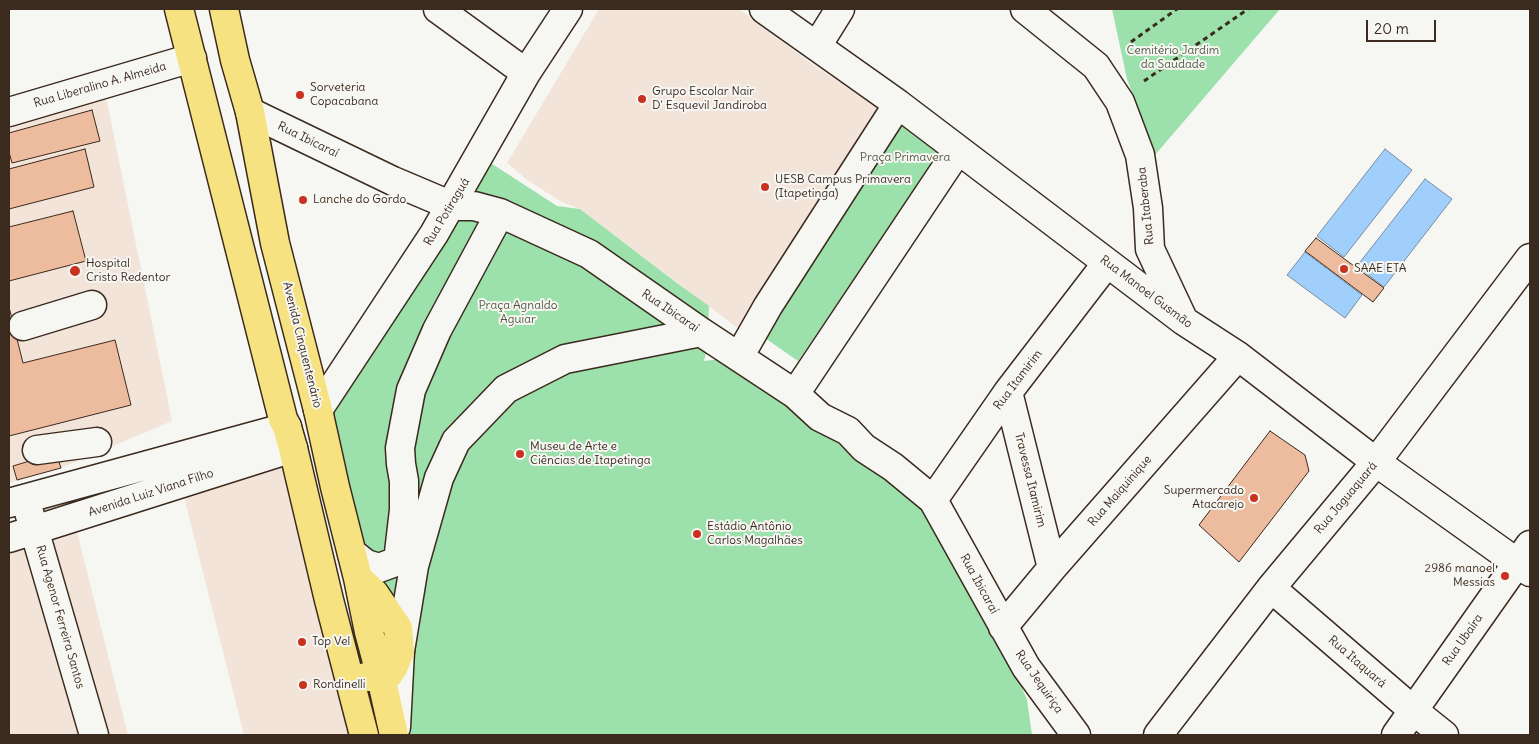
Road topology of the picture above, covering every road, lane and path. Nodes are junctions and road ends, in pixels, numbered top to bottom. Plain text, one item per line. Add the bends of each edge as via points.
1 (179, 9) edge
2 (224, 9) edge
3 (438, 9) edge
4 (568, 9) edge
5 (764, 9) edge
6 (840, 9) edge
7 (1025, 9) edge
8 (1177, 9) edge
9 (1248, 9) edge
10 (1131, 42) dead end
11 (817, 46) junction
12 (192, 58) junction
13 (526, 73) junction
14 (1144, 81) dead end
15 (898, 104) junction
16 (9, 112) edge
17 (250, 112) junction
18 (958, 150) junction
19 (222, 180) junction
20 (452, 206) junction
21 (500, 213) junction
22 (1530, 258) edge
23 (1107, 263) junction
24 (92, 305) dead end
25 (1184, 321) junction
26 (23, 326) dead end
27 (701, 332) junction
28 (1238, 356) junction
29 (739, 357) junction
30 (1008, 392) junction
31 (795, 394) junction
32 (318, 410) junction
33 (97, 442) dead end
34 (293, 449) junction
35 (37, 450) dead end
36 (1376, 462) junction
37 (401, 464) junction
38 (439, 478) junction
39 (933, 500) junction
40 (17, 501) edge
41 (34, 530) junction
42 (9, 538) edge
43 (1526, 560) edge
44 (355, 565) junction
45 (1052, 568) junction
46 (1271, 588) junction
47 (1003, 627) junction
48 (400, 651) junction
49 (381, 677) junction
50 (1414, 711) junction
51 (94, 735) edge
52 (364, 735) edge
53 (395, 735) edge
54 (1076, 735) edge
55 (1158, 735) edge
56 (1396, 735) edge
57 (1444, 735) edge

1 - 12 main road
2 - 17 main road, Avenida Cinquentenário
3 - 13 street
4 - 13 street, Rua Potiraguá
5 - 11 street, Rua Manoel Gusmão
6 - 11 street
7 - 25 street, Rua Itaberaba via 1096,66 1120,102 1140,155 1150,249
8 - 10 path
9 - 14 path
11 - 15 street, Rua Manoel Gusmão
12 - 16 street, Rua Liberalino A. Almeida
12 - 19 main road
13 - 20 street, Rua Potiraguá
15 - 18 street, Rua Manoel Gusmão
15 - 29 street via 768,306
17 - 19 main road
17 - 20 street, Rua Ibicaraí
17 - 32 main road, Avenida Cinquentenário via 275,243
18 - 23 street, Rua Manoel Gusmão
18 - 31 street
19 - 34 main road
20 - 21 street, Rua Ibicaraí via 474,206
20 - 32 street, Rua Potiraguá
21 - 27 street, Rua Ibicaraí via 589,254
21 - 37 street via 438,330 411,390 400,448
22 - 36 street, Rua Jaguaquará
23 - 25 street, Rua Manoel Gusmão
23 - 30 street, Rua Itamirim
24 - 26 street
25 - 28 street, Rua Manoel Gusmão
27 - 29 street, Rua Ibicaraí
27 - 38 street via 565,359 506,389 456,441
28 - 36 street, Rua Manoel Gusmão
28 - 45 street, Rua Maiquinique
29 - 31 street, Rua Ibicaraí
30 - 39 street, Rua Itamirim
30 - 45 street, Travessa Itamirim
31 - 39 street, Rua Ibicaraí via 820,417 848,432
32 - 44 main road, Avenida Cinquentenário
33 - 35 street
34 - 40 street, Avenida Luiz Viana Filho
34 - 41 street, Avenida Luiz Viana Filho
34 - 49 main road via 334,569 356,667 366,677
34 - 52 main road
36 - 43 street, Rua Manoel Gusmão
36 - 46 street, Rua Jaguaquará
37 - 38 street via 422,477
37 - 44 street via 404,510 398,561 380,568
38 - 48 street via 414,566
39 - 47 street, Rua Ibicaraí
40 - 41 street, Rua Agenor Ferreira Santos
41 - 42 street, Avenida Luiz Viana Filho
41 - 51 street, Rua Agenor Ferreira Santos
43 - 50 street, Rua Ubaíra
44 - 48 main road via 398,628
44 - 49 main road, Avenida Cinquentenário
45 - 47 street, Rua Maiquinique
46 - 50 street, Rua Itaquará
46 - 55 street, Rua Jaguaquará
47 - 54 street, Rua Jequiriça via 1026,667
48 - 49 main road via 394,666
48 - 53 street
49 - 53 main road, Avenida Cinquentenário
50 - 56 street, Rua Ubaíra
50 - 57 street, Rua Itaquará

